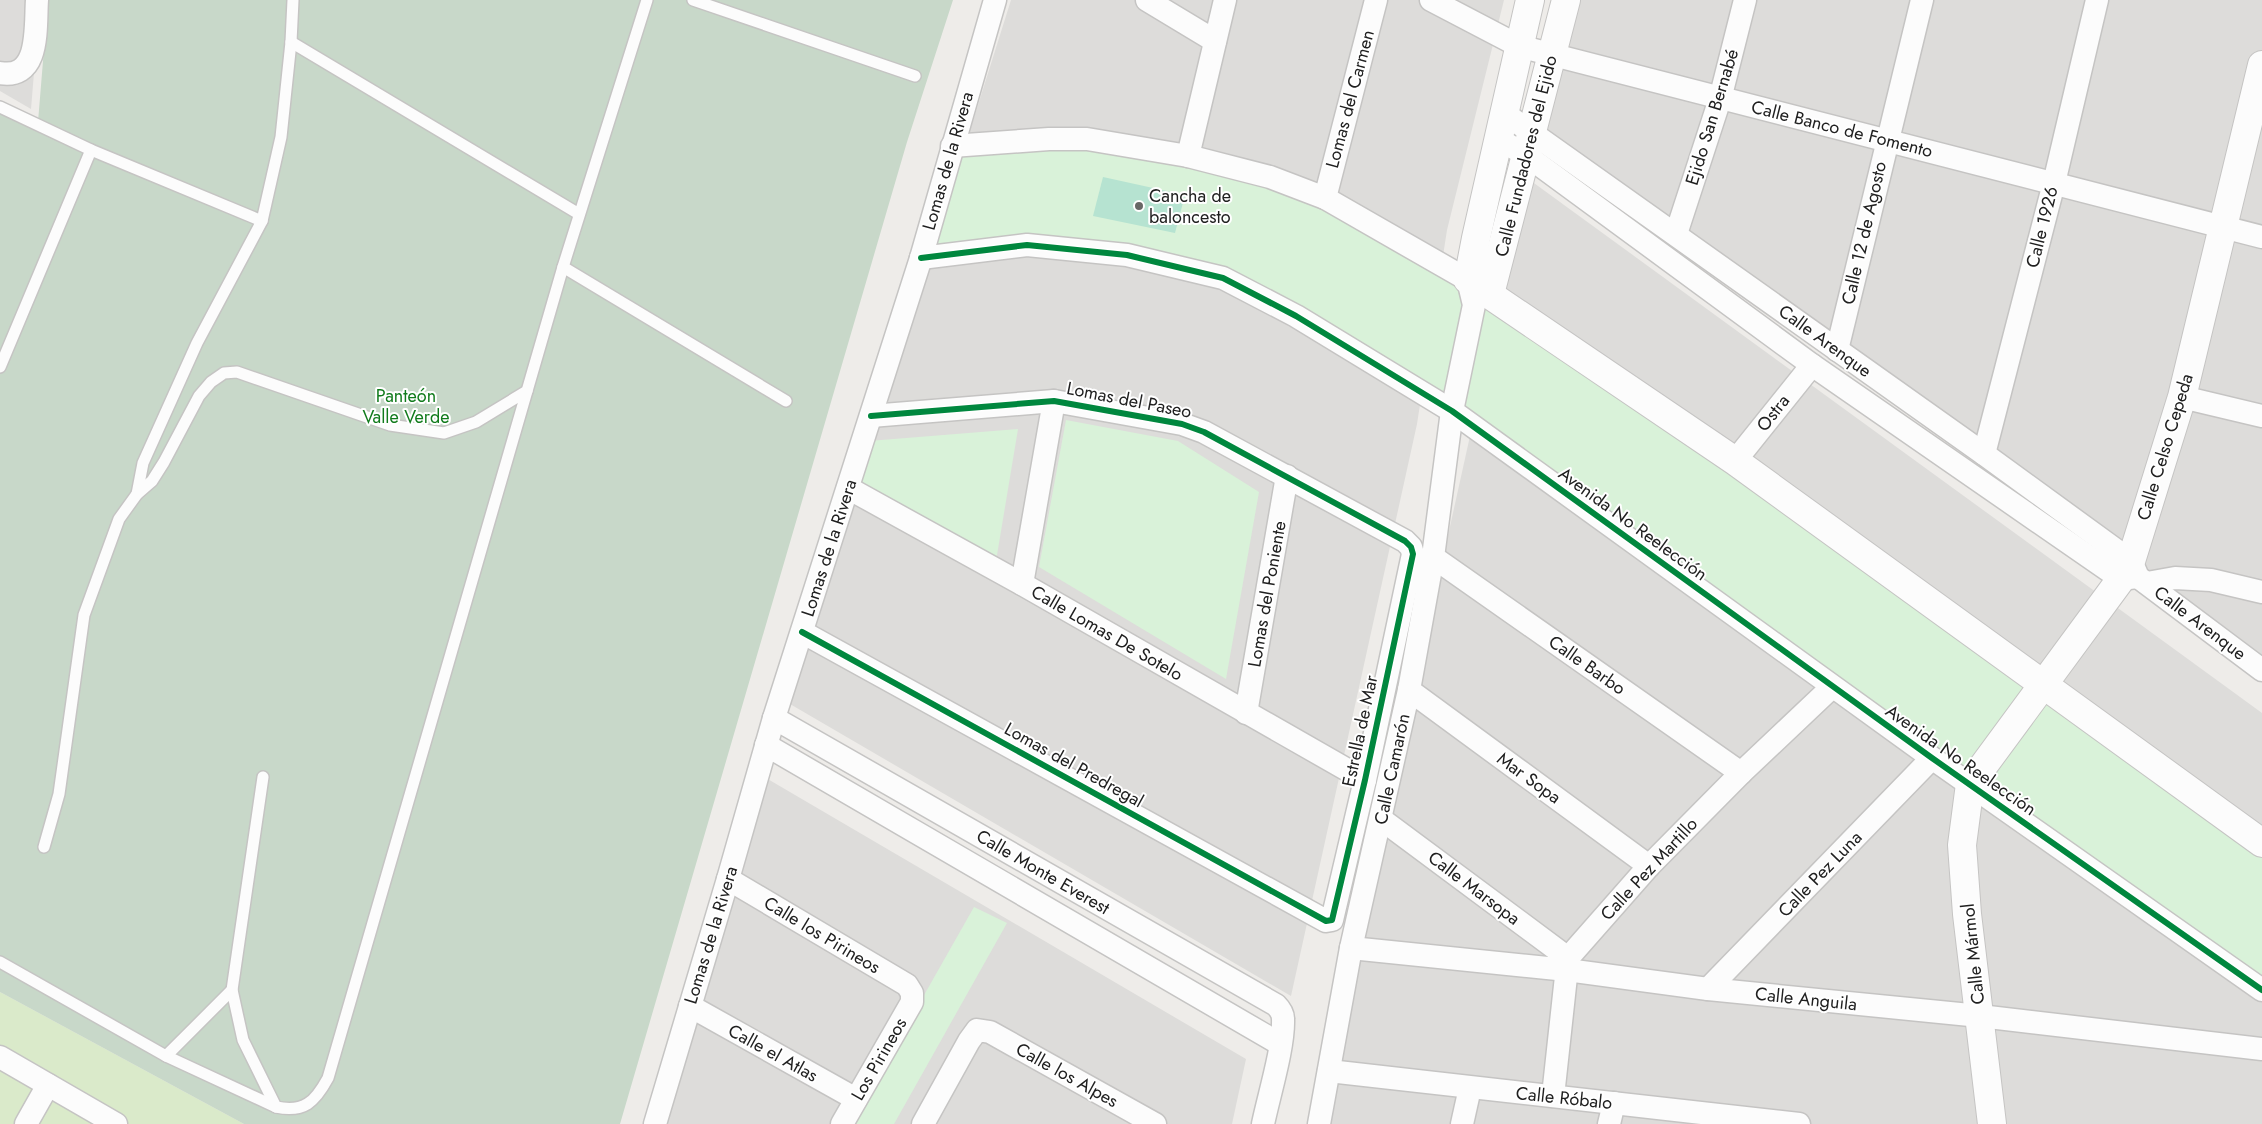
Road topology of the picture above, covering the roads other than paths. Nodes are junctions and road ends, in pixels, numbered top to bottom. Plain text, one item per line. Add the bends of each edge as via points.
1 (37, 0) edge
2 (293, 0) edge
3 (647, 0) edge
4 (693, 0) edge
5 (995, 0) edge
6 (1147, 0) edge
7 (1225, 0) edge
8 (1376, 0) edge
9 (1431, 0) edge
10 (1530, 0) edge
11 (1566, 0) edge
12 (1745, 0) edge
13 (1922, 0) edge
14 (2097, 0) edge
15 (1215, 41) junction
16 (291, 42) junction
17 (1519, 46) junction
18 (1552, 55) junction
19 (2262, 65) edge
20 (0, 73) edge
21 (915, 76) dead end
22 (1720, 99) junction
23 (0, 107) edge
24 (1501, 126) junction
25 (1887, 140) junction
26 (1529, 143) junction
27 (952, 146) junction
28 (91, 150) junction
29 (1188, 156) junction
30 (2054, 183) junction
31 (1325, 198) junction
32 (579, 214) junction
33 (262, 221) junction
34 (2223, 228) junction
35 (1676, 234) junction
36 (2262, 236) edge
37 (921, 258) junction
38 (563, 267) junction
39 (1477, 293) junction
40 (1837, 350) junction
41 (1812, 365) junction
42 (0, 367) edge
43 (527, 392) junction
44 (2182, 397) junction
45 (786, 401) dead end
46 (1054, 401) junction
47 (1452, 411) junction
48 (871, 416) junction
49 (2262, 416) edge
50 (1984, 454) junction
51 (1735, 461) junction
52 (1287, 476) junction
53 (848, 488) junction
54 (138, 494) junction
55 (1411, 547) joint
56 (1433, 557) junction
57 (2134, 575) junction
58 (1022, 584) junction
59 (2262, 592) edge
60 (802, 632) junction
61 (2262, 670) edge
62 (2042, 686) junction
63 (1832, 687) junction
64 (1409, 690) junction
65 (1246, 713) junction
66 (774, 718) junction
67 (766, 745) junction
68 (1932, 758) junction
69 (1741, 773) junction
70 (263, 777) dead end
71 (1365, 780) junction
72 (1970, 784) junction
73 (1381, 819) junction
74 (2262, 843) edge
75 (44, 847) dead end
76 (1649, 866) junction
77 (728, 879) junction
78 (1332, 920) joint
79 (1351, 948) junction
80 (0, 962) edge
81 (1567, 964) junction
82 (1708, 989) junction
83 (232, 990) junction
84 (2262, 990) edge
85 (912, 993) joint
86 (690, 1006) junction
87 (1980, 1016) junction
88 (1280, 1044) junction
89 (2262, 1048) edge
90 (166, 1056) junction
91 (0, 1057) edge
92 (1329, 1071) junction
93 (48, 1085) junction
94 (1470, 1088) junction
95 (1553, 1096) junction
96 (856, 1099) junction
97 (276, 1107) junction
98 (1612, 1114) edge
99 (26, 1124) edge
100 (116, 1124) edge
101 (654, 1124) edge
102 (842, 1124) edge
103 (923, 1124) edge
104 (1155, 1124) edge
105 (1263, 1124) edge
106 (1319, 1124) edge
107 (1462, 1124) edge
108 (1799, 1124) edge
109 (1992, 1124) edge

1 - 20 street via 30,61 15,73
2 - 16 lane
3 - 32 lane
4 - 21 lane
5 - 27 street, Lomas de la Rivera
6 - 15 street
7 - 15 street
8 - 31 street, Lomas del Carmen
9 - 17 street, Calle Banco de Fomento
10 - 17 street, Calle Fundadores del Ejido
11 - 18 street, Calle Fundadores del Ejido
12 - 22 street, Ejido San Bernabé
13 - 25 street, Calle 12 de Agosto
14 - 30 street, Calle 1926
15 - 29 street
16 - 32 lane
16 - 33 lane via 281,137
17 - 18 street, Calle Banco de Fomento
17 - 24 street, Calle Fundadores del Ejido
18 - 22 street, Calle Banco de Fomento
18 - 26 street, Calle Fundadores del Ejido
19 - 34 street, Calle Celso Cepeda
22 - 25 street, Calle Banco de Fomento
22 - 35 street, Ejido San Bernabé
23 - 28 lane
24 - 26 street, Calle Arenque
24 - 39 street, Calle Fundadores del Ejido
25 - 30 street, Calle Banco de Fomento
25 - 40 street, Calle 12 de Agosto
26 - 35 street, Calle Arenque
26 - 39 street, Calle Fundadores del Ejido
26 - 41 street, Calle Arenque
27 - 29 street via 1087,139
27 - 37 street, Lomas de la Rivera
28 - 33 lane
28 - 42 lane
29 - 31 street via 1270,177
30 - 34 street, Calle Banco de Fomento
30 - 50 street, Calle 1926
31 - 39 street
32 - 38 lane
33 - 54 lane via 197,343 143,463
34 - 36 street, Calle Banco de Fomento
34 - 44 street, Calle Celso Cepeda
35 - 40 street, Calle Arenque
37 - 47 street, Avenida No Reelección via 1027,246 1127,255 1223,278 1296,316
37 - 48 street, Lomas de la Rivera
38 - 43 lane
38 - 45 lane
39 - 47 street, Calle Fundadores del Ejido
39 - 51 street
40 - 50 street, Calle Arenque
41 - 51 street, Ostra
41 - 57 street, Calle Arenque
43 - 54 lane via 476,422 444,433 390,425 236,372 224,373 200,396 152,481
43 - 97 lane via 328,1078 310,1103 291,1110
44 - 49 street
44 - 57 street, Calle Celso Cepeda
46 - 48 street, Lomas del Paseo
46 - 52 street, Lomas del Paseo via 1182,424 1204,432
46 - 58 street
47 - 56 street, Calle Camarón
47 - 63 street, Avenida No Reelección
48 - 53 street, Lomas de la Rivera
50 - 57 street, Calle Arenque
51 - 62 street
52 - 55 street, Lomas del Paseo
52 - 65 street, Lomas del Poniente
53 - 58 street, Calle Lomas De Sotelo
53 - 60 street, Lomas de la Rivera
54 - 75 lane via 119,519 84,615 59,794
55 - 71 street, Estrella de Mar via 1413,554
56 - 64 street, Calle Camarón
56 - 69 street, Calle Barbo
57 - 59 street via 2211,580
57 - 61 street, Calle Arenque
57 - 62 street, Calle Celso Cepeda
58 - 65 street, Calle Lomas De Sotelo
60 - 66 street, Lomas de la Rivera
60 - 78 street, Lomas del Predregal via 1326,921
62 - 72 street, Calle Celso Cepeda
62 - 74 street
63 - 68 street, Avenida No Reelección
63 - 69 street, Calle Pez Martillo
64 - 73 street, Calle Camarón
64 - 76 street, Mar Sopa
65 - 71 street, Calle Lomas De Sotelo
66 - 67 street, Lomas de la Rivera
66 - 88 street, Calle Monte Everest via 1276,1005 1284,1018
67 - 77 street, Lomas de la Rivera
67 - 88 street, Calle Monte Everest
68 - 72 street, Avenida No Reelección
68 - 82 street, Calle Pez Luna
69 - 76 street, Calle Pez Martillo
70 - 83 lane
71 - 78 street, Estrella de Mar
72 - 84 street, Avenida No Reelección
72 - 87 street, Calle Mármol via 1962,845
73 - 79 street, Calle Camarón
73 - 81 street, Calle Marsopa
76 - 81 street, Calle Pez Martillo
77 - 85 street, Calle los Pirineos via 907,985
77 - 86 street, Lomas de la Rivera
79 - 81 street, Calle Anguila
79 - 92 street, Calle Camarón
80 - 90 lane
81 - 82 street, Calle Anguila
81 - 95 street
82 - 87 street, Calle Anguila
83 - 90 lane
83 - 97 lane via 243,1040
85 - 96 street, Los Pirineos via 912,1002
86 - 96 street, Calle el Atlas
86 - 101 street, Lomas de la Rivera
87 - 89 street, Calle Anguila
87 - 109 street, Calle Mármol
88 - 105 street, Calle Monte Everest
90 - 97 lane
91 - 93 street
92 - 94 street, Calle Róbalo
92 - 106 street, Calle Camarón
93 - 99 street
93 - 100 street
94 - 95 street, Calle Róbalo
94 - 107 street
95 - 98 street, Calle Róbalo
96 - 102 street, Los Pirineos
98 - 108 street, Calle Róbalo
103 - 104 street, Calle los Alpes via 977,1030 990,1032

